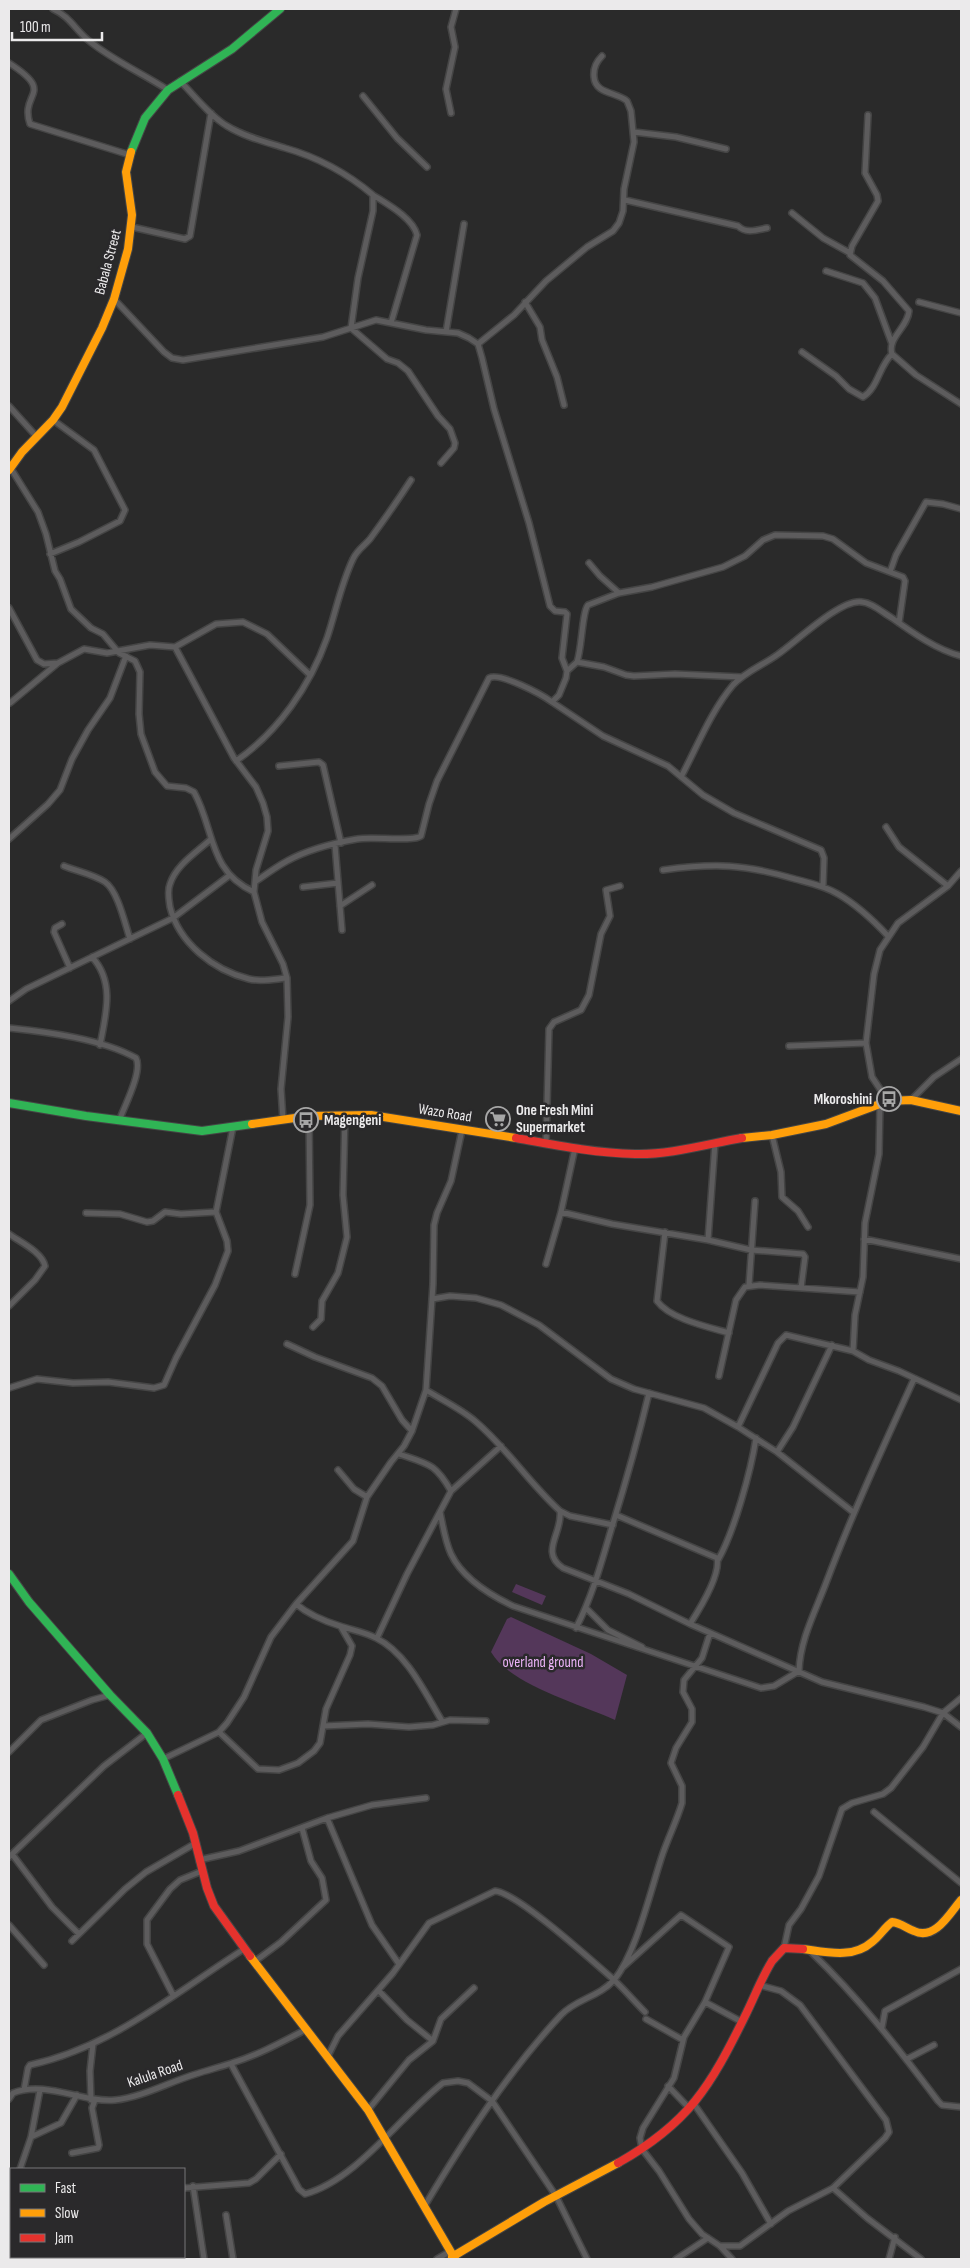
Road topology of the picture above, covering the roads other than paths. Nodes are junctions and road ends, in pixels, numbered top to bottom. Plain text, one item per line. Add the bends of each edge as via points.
1 (53, 9) edge
2 (280, 9) edge
3 (456, 9) edge
4 (602, 56) dead end
5 (9, 63) edge
6 (180, 81) junction
7 (168, 90) junction
8 (363, 96) dead end
9 (211, 113) junction
10 (451, 113) dead end
11 (868, 115) dead end
12 (634, 132) junction
13 (726, 149) dead end
14 (130, 155) junction
15 (427, 167) dead end
16 (373, 195) junction
17 (625, 200) junction
18 (792, 213) dead end
19 (464, 224) dead end
20 (132, 227) junction
21 (767, 228) dead end
22 (850, 253) junction
23 (826, 270) dead end
24 (114, 299) junction
25 (525, 302) junction
26 (919, 302) dead end
27 (961, 313) edge
28 (391, 323) junction
29 (351, 328) junction
30 (446, 332) junction
31 (478, 344) junction
32 (892, 344) junction
33 (802, 352) dead end
34 (892, 354) junction
35 (961, 404) edge
36 (564, 405) dead end
37 (9, 406) edge
38 (53, 420) junction
39 (36, 436) junction
40 (441, 463) dead end
41 (10, 468) edge
42 (411, 480) dead end
43 (961, 509) edge
44 (50, 554) junction
45 (589, 563) dead end
46 (890, 572) junction
47 (619, 593) junction
48 (9, 608) edge
49 (899, 623) junction
50 (175, 647) junction
51 (136, 648) junction
52 (119, 653) junction
53 (126, 656) junction
54 (961, 656) edge
55 (133, 658) junction
56 (577, 662) junction
57 (58, 663) junction
58 (566, 671) junction
59 (310, 675) junction
60 (742, 677) junction
61 (552, 702) junction
62 (9, 703) edge
63 (236, 761) junction
64 (278, 766) dead end
65 (681, 777) junction
66 (886, 827) dead end
67 (9, 839) edge
68 (211, 839) junction
69 (338, 844) junction
70 (64, 866) dead end
71 (663, 870) dead end
72 (961, 871) edge
73 (230, 875) junction
74 (255, 882) junction
75 (338, 883) junction
76 (372, 885) dead end
77 (620, 886) dead end
78 (823, 886) junction
79 (948, 886) junction
80 (304, 888) dead end
81 (254, 892) junction
82 (340, 906) junction
83 (173, 918) junction
84 (62, 924) dead end
85 (342, 930) dead end
86 (888, 936) junction
87 (130, 939) junction
88 (92, 957) junction
89 (70, 968) junction
90 (287, 978) junction
91 (9, 1001) edge
92 (9, 1028) edge
93 (866, 1043) junction
94 (100, 1045) junction
95 (789, 1046) dead end
96 (961, 1059) edge
97 (911, 1100) junction
98 (888, 1101) junction
99 (9, 1103) edge
100 (880, 1104) junction
101 (961, 1111) edge
102 (344, 1114) junction
103 (309, 1116) junction
104 (119, 1120) junction
105 (283, 1120) junction
106 (233, 1127) junction
107 (462, 1130) junction
108 (772, 1135) junction
109 (715, 1143) junction
110 (546, 1144) junction
111 (575, 1148) junction
112 (755, 1201) dead end
113 (216, 1212) junction
114 (561, 1212) junction
115 (86, 1213) dead end
116 (808, 1227) dead end
117 (664, 1232) junction
118 (9, 1234) edge
119 (864, 1239) junction
120 (708, 1240) junction
121 (751, 1250) junction
122 (961, 1259) edge
123 (546, 1264) dead end
124 (295, 1274) dead end
125 (749, 1285) junction
126 (801, 1288) junction
127 (860, 1292) junction
128 (432, 1299) junction
129 (9, 1306) edge
130 (314, 1327) dead end
131 (729, 1333) junction
132 (287, 1344) dead end
133 (832, 1345) junction
134 (854, 1351) junction
135 (719, 1376) dead end
136 (914, 1379) junction
137 (9, 1388) edge
138 (426, 1390) junction
139 (649, 1393) junction
140 (961, 1400) edge
141 (738, 1427) junction
142 (412, 1432) junction
143 (756, 1438) junction
144 (500, 1446) junction
145 (777, 1452) junction
146 (399, 1454) junction
147 (338, 1470) dead end
148 (451, 1491) junction
149 (367, 1497) junction
150 (560, 1511) junction
151 (440, 1512) junction
152 (853, 1512) junction
153 (616, 1515) junction
154 (613, 1525) junction
155 (718, 1560) junction
156 (9, 1574) edge
157 (596, 1580) junction
158 (296, 1604) junction
159 (586, 1608) junction
160 (690, 1624) junction
161 (341, 1627) junction
162 (576, 1628) junction
163 (710, 1633) junction
164 (377, 1638) junction
165 (654, 1654) junction
166 (696, 1668) junction
167 (798, 1671) junction
168 (110, 1695) junction
169 (961, 1698) edge
170 (942, 1714) junction
171 (442, 1721) junction
172 (486, 1721) dead end
173 (323, 1726) junction
174 (961, 1727) edge
175 (219, 1732) junction
176 (147, 1733) junction
177 (9, 1752) edge
178 (163, 1759) junction
179 (426, 1798) dead end
180 (874, 1812) dead end
181 (327, 1818) junction
182 (302, 1828) junction
183 (196, 1843) junction
184 (10, 1855) edge
185 (199, 1860) junction
186 (202, 1871) junction
187 (961, 1883) edge
188 (961, 1900) edge
189 (9, 1925) edge
190 (79, 1934) junction
191 (72, 1941) dead end
192 (784, 1948) junction
193 (244, 1949) junction
194 (811, 1952) junction
195 (254, 1962) junction
196 (399, 1964) junction
197 (44, 1965) dead end
198 (961, 1969) edge
199 (620, 1970) junction
200 (614, 1980) junction
201 (759, 1985) junction
202 (474, 1988) dead end
203 (378, 1990) junction
204 (174, 1996) junction
205 (705, 2002) junction
206 (742, 2022) junction
207 (882, 2027) junction
208 (306, 2030) junction
209 (683, 2040) junction
210 (433, 2041) junction
211 (92, 2044) junction
212 (934, 2045) dead end
213 (328, 2056) junction
214 (907, 2059) junction
215 (231, 2064) junction
216 (668, 2086) junction
217 (24, 2090) junction
218 (40, 2090) junction
219 (77, 2095) junction
220 (9, 2099) edge
221 (93, 2100) junction
222 (492, 2101) junction
223 (692, 2106) junction
224 (961, 2107) edge
225 (368, 2110) junction
226 (30, 2137) junction
227 (384, 2137) junction
228 (642, 2149) junction
229 (72, 2153) dead end
230 (281, 2154) junction
231 (20, 2168) edge
232 (193, 2186) junction
233 (185, 2188) edge
234 (833, 2188) junction
235 (556, 2196) junction
236 (424, 2208) junction
237 (226, 2215) dead end
238 (771, 2224) junction
239 (895, 2237) junction
240 (708, 2238) junction
241 (720, 2246) junction
242 (452, 2256) edge
243 (204, 2259) edge
244 (233, 2259) edge
245 (437, 2259) edge
246 (587, 2259) edge
247 (676, 2259) edge
248 (732, 2259) edge
249 (889, 2259) edge
250 (921, 2259) edge

1 - 7 street via 66,16 102,50
2 - 6 street, Babala Street via 232,49
3 - 10 street via 451,27 455,47 446,89
4 - 12 street via 593,69 594,82 602,90 628,101
5 - 14 street via 33,82 30,124
6 - 7 street, Babala Street
6 - 9 street
7 - 14 street, Babala Street via 145,118
8 - 15 street via 397,138
9 - 16 street via 239,132 302,154 338,171
9 - 20 street via 190,236 185,239
11 - 22 street via 865,173 878,201
12 - 13 street via 676,137
12 - 17 street
14 - 20 street, Babala Street via 126,184
16 - 28 street via 403,217 415,228 417,235
16 - 29 street via 373,211
17 - 21 street via 738,226 742,230
17 - 25 street via 613,231 587,247
18 - 22 street via 823,238
19 - 30 street
20 - 24 street, Babala Street
22 - 32 street via 883,281 909,311 908,319
23 - 32 street via 863,283 875,298
24 - 29 street via 164,352 183,360 323,337
24 - 38 street, Babala Street via 88,358
25 - 31 street
25 - 36 street via 540,327
26 - 27 street
28 - 29 street via 376,320
28 - 30 street
29 - 40 street via 387,359 408,371 450,429 454,448
30 - 31 street via 463,335
31 - 58 street via 494,409 529,522 547,599 551,609 567,614 562,658
32 - 34 street
33 - 34 street via 863,397
34 - 35 street via 916,375
37 - 39 street
38 - 39 street, Babala Street
38 - 44 street via 94,450 125,510 120,521
39 - 41 street, Babala Street
41 - 44 street via 38,512
42 - 59 street via 354,556 340,589 318,662
43 - 46 street via 926,502 899,549
44 - 52 street via 71,609 91,628 103,634
45 - 47 street
46 - 47 street via 866,563 823,536 775,535 763,540 746,556 723,567
46 - 49 street via 905,581
47 - 56 street via 586,607
48 - 57 street via 37,660 44,664
49 - 54 street via 931,643
49 - 60 street via 866,602 853,602 817,623 783,651
50 - 51 street via 150,645
50 - 59 street via 216,624 243,622 267,634
50 - 63 street
51 - 52 street
51 - 55 street
52 - 53 street
52 - 57 street via 84,649
53 - 55 street
53 - 67 street via 110,698 72,759 60,790
55 - 68 street via 140,672 138,714 155,772 167,786 194,792
56 - 58 street
56 - 60 street via 634,676
57 - 62 street
58 - 61 street via 564,687
59 - 63 street via 273,729
60 - 65 street via 719,706
61 - 65 street via 603,736 668,766
61 - 69 street via 521,685 497,676 491,677 437,781 421,836 414,839 374,837
63 - 74 street via 256,787 267,817 268,831
64 - 69 street via 319,762 323,766
65 - 78 street via 703,795 734,813 821,850 824,858
66 - 79 street via 899,847
68 - 73 street via 219,860
68 - 83 street via 175,873 169,885 168,898
69 - 74 street via 287,860
69 - 75 street
70 - 87 street via 108,885
71 - 78 street via 707,864 733,865
72 - 79 street
73 - 81 street
73 - 83 street
74 - 81 street
75 - 80 street
75 - 82 street
76 - 82 street
77 - 110 street via 606,890 610,916 601,934 592,987 584,1007 554,1022 549,1029
78 - 86 street via 853,904
79 - 86 street via 898,923
81 - 90 street via 262,922
82 - 85 street
83 - 87 street
83 - 90 street via 198,952 232,973 250,979
84 - 89 street via 54,932
86 - 93 street via 880,950 874,974
87 - 88 street
88 - 89 street
88 - 94 street via 104,973 108,994
89 - 91 street
90 - 105 street via 288,1017 281,1089
92 - 94 street via 46,1032
93 - 95 street
93 - 98 street via 872,1077
94 - 104 street via 138,1061 132,1090
96 - 97 street via 934,1077
97 - 98 street, Wazo Road
97 - 101 street, Wazo Road
98 - 100 street, Wazo Road
99 - 104 street, Wazo Road
100 - 108 street, Wazo Road via 826,1124
100 - 119 street via 879,1154
102 - 103 street, Wazo Road
102 - 107 street, Wazo Road via 371,1115
102 - 130 street via 343,1196 347,1237 338,1273 324,1296 321,1319
103 - 105 street, Wazo Road
103 - 124 street via 310,1205
104 - 106 street, Wazo Road via 202,1131
105 - 106 street, Wazo Road
106 - 113 street
107 - 110 street, Wazo Road
107 - 128 street via 451,1182 434,1226
108 - 109 street, Wazo Road
108 - 116 street via 781,1172 782,1197 798,1211
109 - 111 street, Wazo Road via 636,1154
109 - 120 street
110 - 111 street, Wazo Road
111 - 114 street
112 - 121 street
113 - 115 street via 165,1212 147,1222 120,1214
113 - 137 street via 227,1241 225,1262 164,1385 154,1388 43,1379
114 - 117 street
114 - 123 street
117 - 120 street
117 - 131 street via 657,1301 666,1310 689,1321
118 - 129 street via 38,1254 45,1266
119 - 122 street
119 - 127 street via 865,1260
120 - 121 street
121 - 125 street
121 - 126 street via 804,1255
125 - 126 street
125 - 131 street via 742,1289 736,1300
126 - 127 street
127 - 134 street via 855,1315
128 - 138 street
128 - 139 street via 476,1298 501,1304 539,1325 611,1379
131 - 135 street
132 - 142 street via 372,1378 382,1386
133 - 134 street
133 - 141 street via 790,1335 782,1338
133 - 145 street via 793,1427
134 - 136 street
136 - 140 street
136 - 152 street
138 - 142 street
138 - 144 street via 474,1420
139 - 141 street via 704,1408
139 - 153 street
141 - 143 street
142 - 146 street
143 - 145 street
143 - 155 street via 726,1545
144 - 148 street
144 - 150 street via 536,1489
145 - 152 street
146 - 148 street via 431,1465
146 - 149 street
147 - 149 street via 354,1489
148 - 151 street
149 - 158 street via 353,1541
150 - 154 street
150 - 157 street via 560,1524 553,1545 554,1562
151 - 162 street via 455,1562 488,1594 512,1606
151 - 164 street
152 - 167 street via 808,1628
153 - 154 street
153 - 155 street
154 - 157 street
155 - 160 street via 704,1601
156 - 168 street via 28,1602
157 - 159 street
157 - 160 street
158 - 161 street via 317,1618
158 - 175 street via 271,1636 244,1697
159 - 162 street
159 - 165 street via 608,1630
160 - 163 street
161 - 164 street
161 - 173 street via 352,1646 326,1709
162 - 165 street
163 - 166 street
163 - 167 street
164 - 171 street via 391,1647 403,1662
165 - 166 street
166 - 167 street via 761,1688 774,1686
166 - 199 street via 684,1680 682,1692 692,1709 692,1722 671,1759 671,1766 682,1786 682,1803 641,1923
167 - 170 street via 831,1685 900,1700
168 - 176 street
168 - 177 street via 41,1720
169 - 170 street
170 - 174 street
170 - 192 street via 927,1741 891,1788 842,1809 819,1876 789,1925
171 - 172 street
171 - 173 street via 409,1727 368,1724
173 - 175 street via 323,1735 314,1751 289,1768 268,1771 258,1770
175 - 178 street
176 - 178 street
176 - 184 street via 104,1766
178 - 183 street
179 - 181 street via 372,1805
180 - 187 street
181 - 182 street
181 - 196 street via 372,1925
182 - 185 street via 239,1851
182 - 195 street via 311,1860 322,1878 326,1900
183 - 185 street
183 - 190 street via 146,1872
184 - 190 street via 52,1907
185 - 186 street
186 - 193 street via 214,1906
186 - 204 street via 180,1880 170,1889 148,1920 147,1944
188 - 194 street via 936,1929 927,1933 921,1934 899,1922 892,1922 868,1946 857,1951
189 - 197 street
190 - 191 street
192 - 194 street
192 - 201 street
193 - 195 street
193 - 204 street
194 - 207 street
195 - 208 street
196 - 200 street via 429,1923 487,1894 502,1892 536,1915
196 - 203 street
198 - 207 street via 885,2011
199 - 200 street
199 - 205 street via 681,1915 729,1947
200 - 209 street via 645,2016
200 - 222 street via 598,1993 569,2007 542,2036
201 - 206 street
201 - 234 street via 782,1991 800,2005 888,2124 889,2132 885,2138
202 - 210 street via 441,2019
203 - 210 street
203 - 213 street via 338,2036
204 - 211 street via 129,2026
205 - 206 street
205 - 209 street
206 - 223 street
207 - 214 street
208 - 213 street
208 - 215 street, Kalula Road
209 - 216 street via 677,2070
210 - 225 street via 409,2060
211 - 217 street via 30,2065
211 - 221 street
212 - 214 street
213 - 225 street
214 - 224 street via 940,2104
215 - 221 street, Kalula Road via 137,2095 116,2100
215 - 230 street
216 - 223 street
216 - 228 street via 641,2133
217 - 218 street, Kalula Road
217 - 220 street via 13,2093
218 - 219 street, Kalula Road
218 - 226 street
219 - 221 street, Kalula Road
219 - 226 street via 61,2123
221 - 229 street via 98,2148
222 - 227 street via 468,2083 458,2080 443,2083
222 - 235 street
222 - 236 street
223 - 228 street via 671,2128
223 - 238 street via 742,2173
225 - 227 street
226 - 231 street
227 - 230 street via 340,2177 306,2194 299,2188
227 - 236 street
228 - 235 street
228 - 240 street via 689,2219
230 - 232 street via 248,2183
232 - 233 street
232 - 243 street
234 - 238 street via 788,2211
234 - 239 street
235 - 242 street
235 - 246 street
236 - 242 street
237 - 244 street
238 - 241 street via 740,2246
239 - 249 street
239 - 250 street
240 - 241 street
240 - 247 street
241 - 248 street
242 - 245 street

